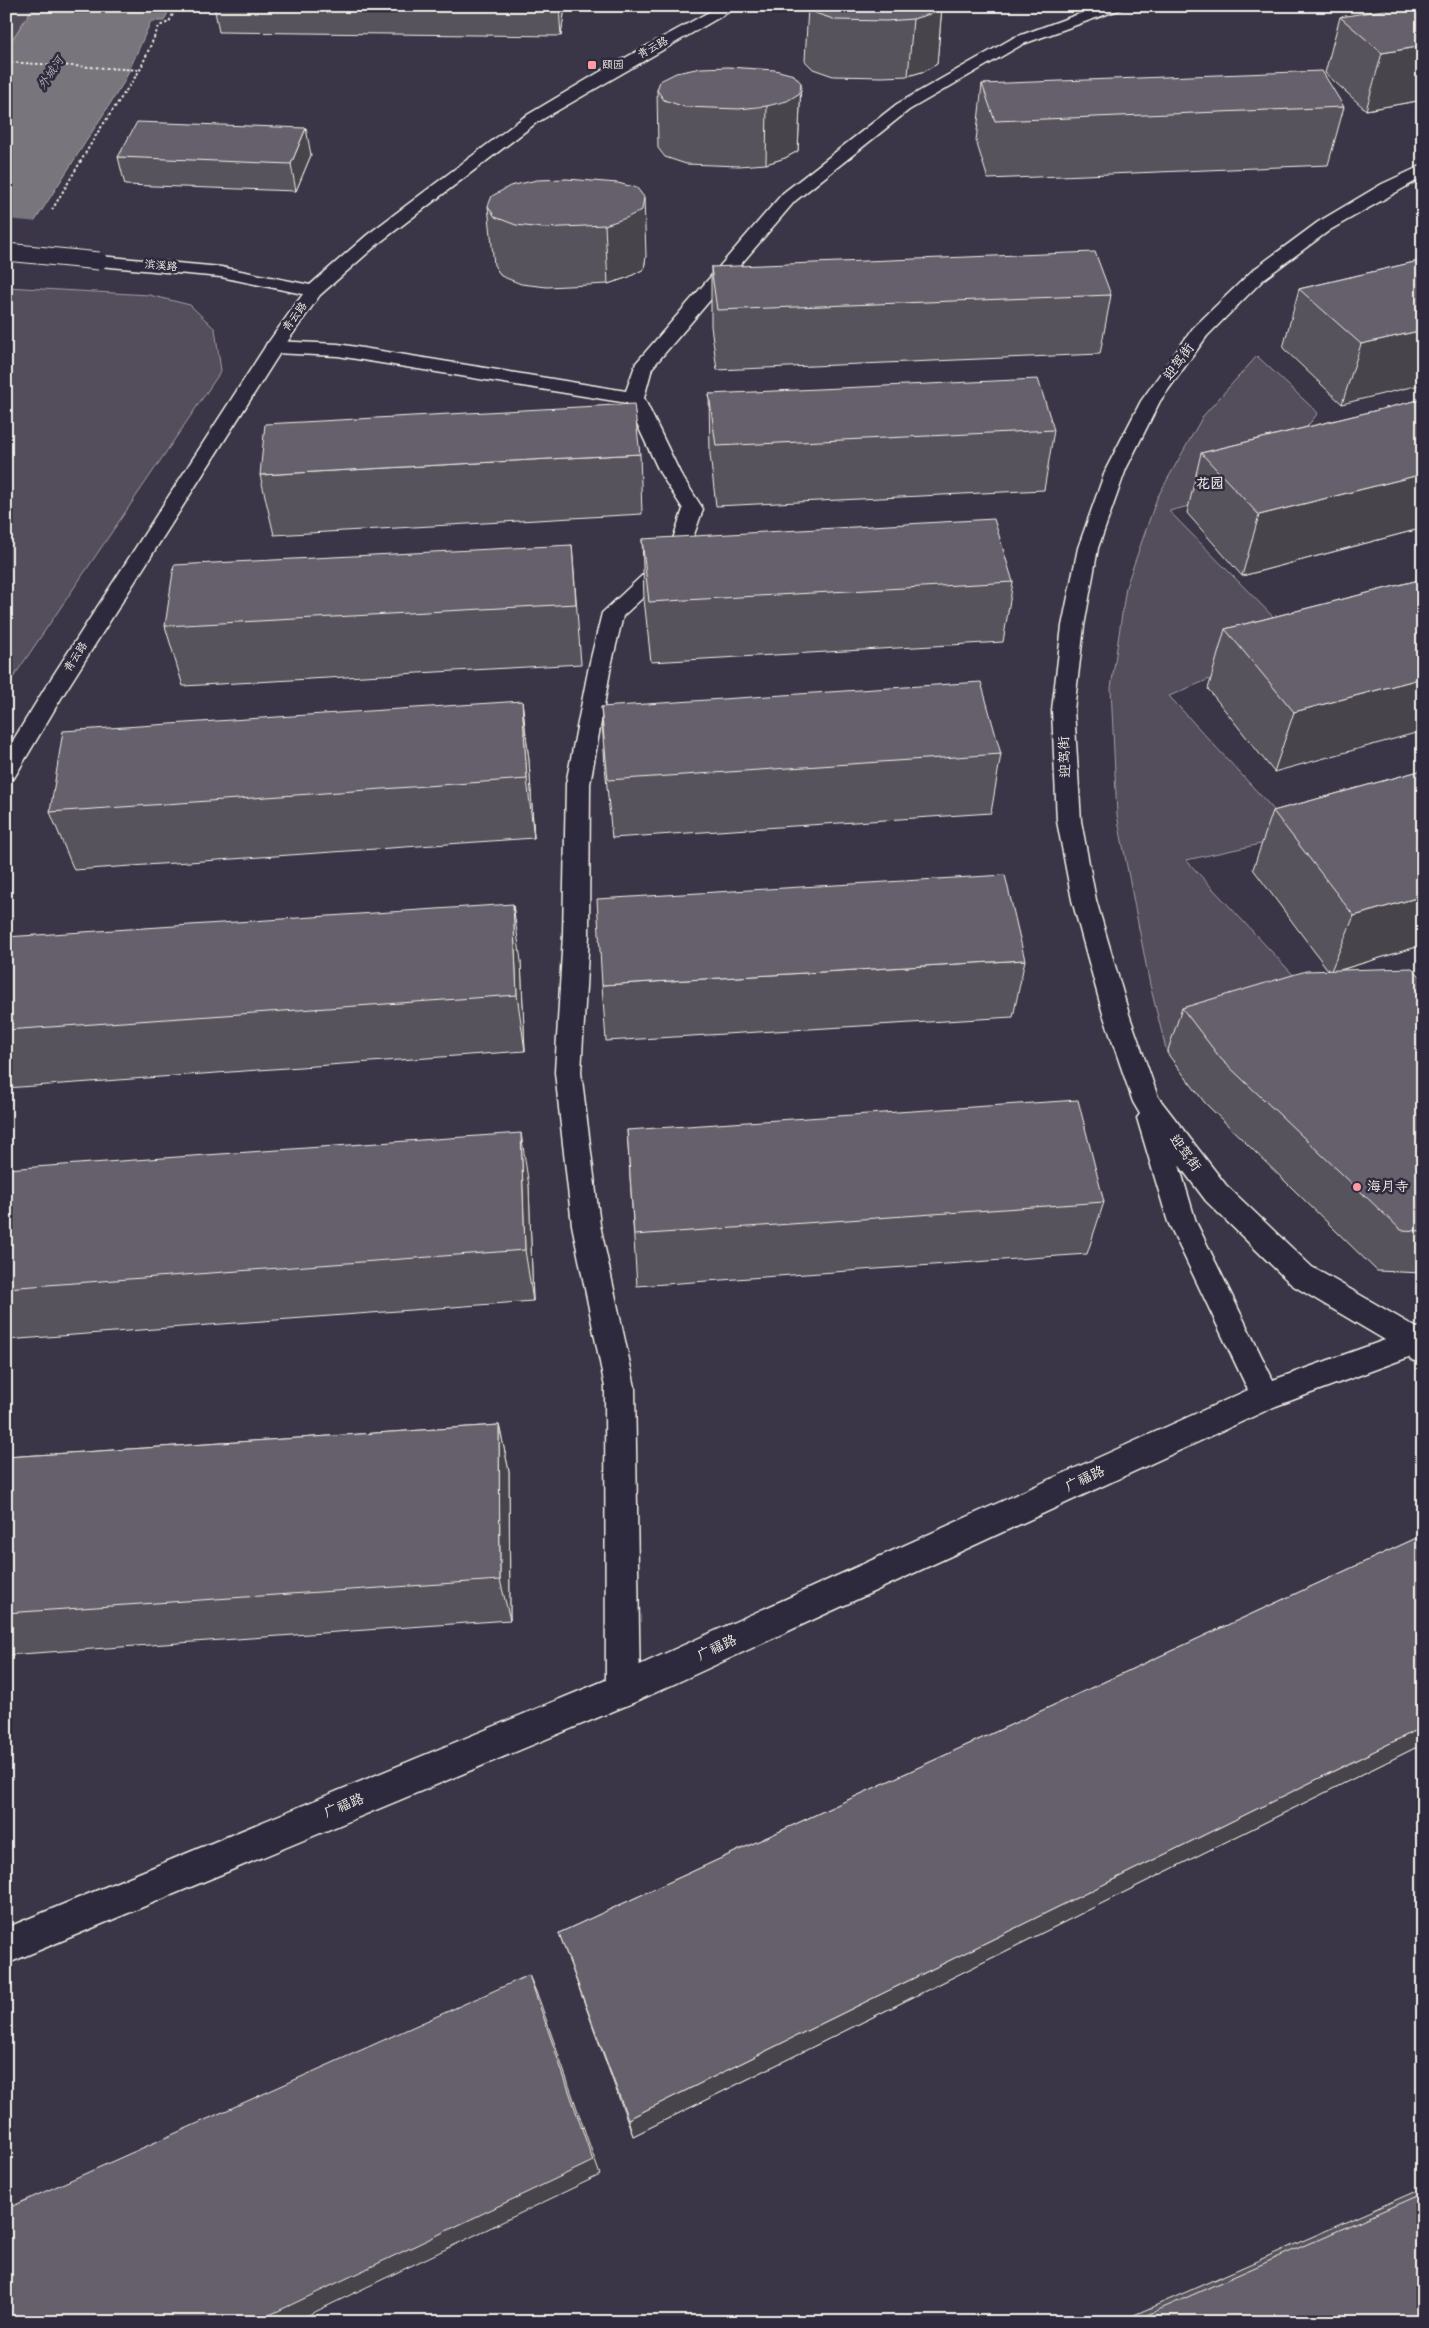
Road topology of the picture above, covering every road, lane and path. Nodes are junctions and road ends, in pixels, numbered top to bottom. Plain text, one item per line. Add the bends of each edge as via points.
1 (177, 6) edge
2 (1116, 6) edge
3 (725, 7) edge
4 (6, 62) edge
5 (140, 70) junction
6 (1423, 170) edge
7 (50, 214) dead end
8 (6, 252) edge
9 (314, 291) junction
10 (274, 347) junction
11 (634, 398) junction
12 (6, 772) edge
13 (1146, 1102) junction
14 (1420, 1344) edge
15 (1266, 1396) junction
16 (623, 1690) junction
17 (6, 1946) edge

1 - 5 path via 169,22 159,26
2 - 11 street via 1018,41 903,107 789,197 643,367
3 - 9 street, 青云路 via 530,120 380,234
4 - 5 path
5 - 7 path via 98,132
6 - 13 street, 迎驾街 via 1316,232 1259,274 1200,332 1151,401 1116,469 1088,548 1073,626 1063,710 1069,821 1084,900 1116,1014
8 - 9 street, 滨溪路, bridge via 221,272
9 - 10 street, 青云路
10 - 11 street via 338,350
10 - 12 street, 青云路
11 - 16 street via 670,473 693,509 682,544 656,574 613,613 600,666 578,784 576,935 568,1072 586,1225 620,1387
13 - 14 street, 迎驾街 via 1216,1193 1302,1276
13 - 15 street via 1182,1222
14 - 15 street, 广福路
15 - 16 street, 广福路
16 - 17 street, 广福路

